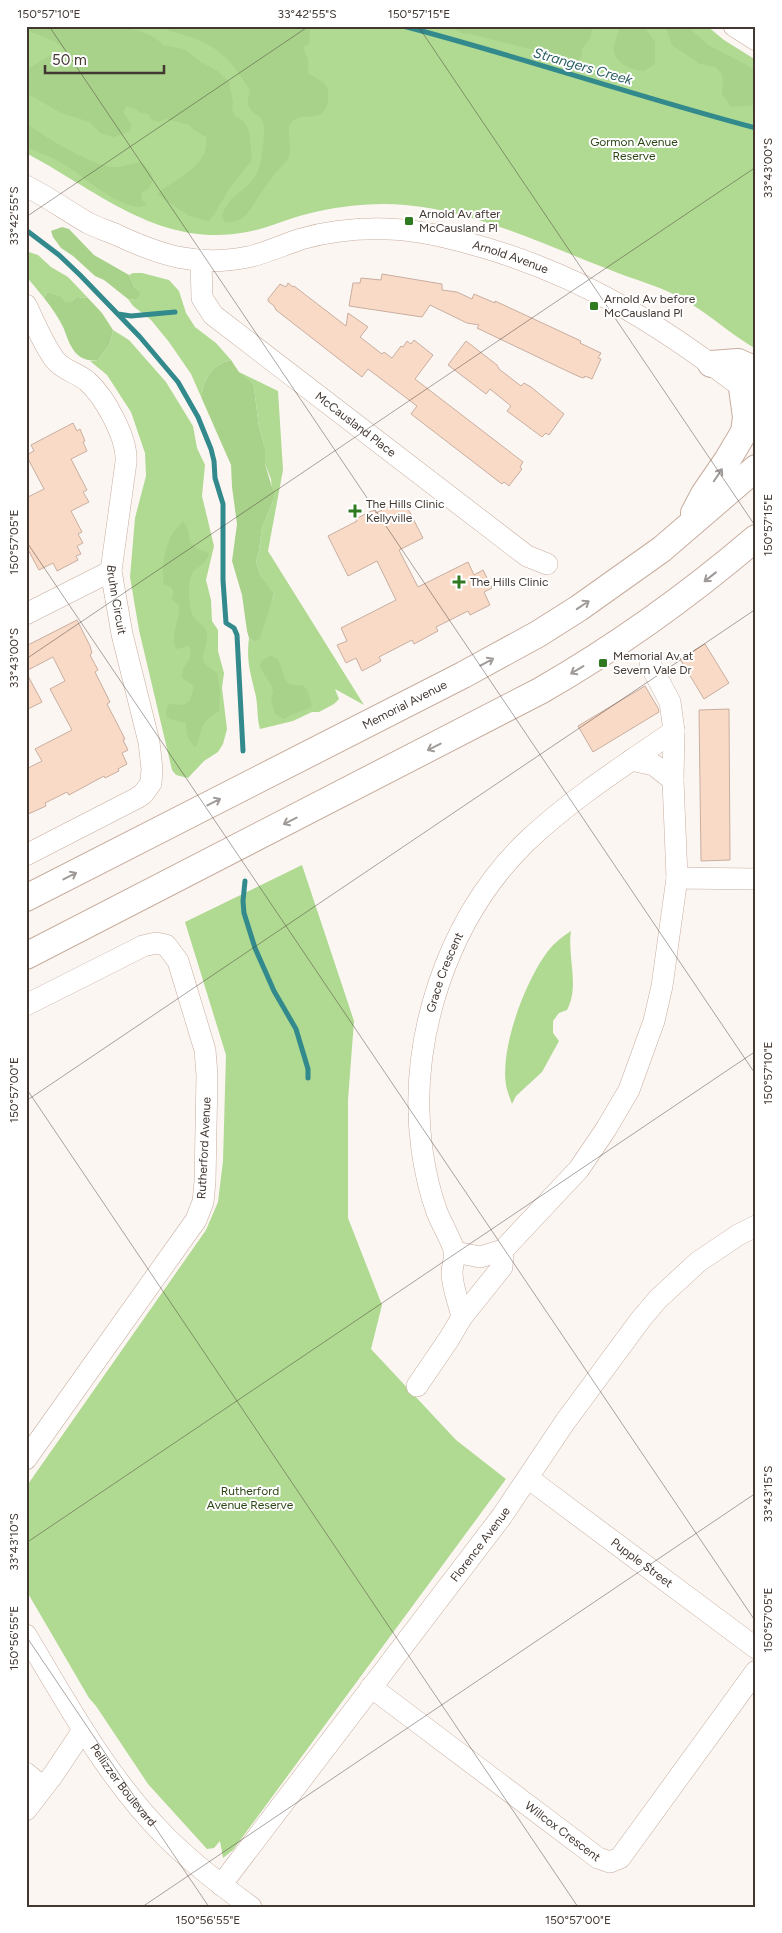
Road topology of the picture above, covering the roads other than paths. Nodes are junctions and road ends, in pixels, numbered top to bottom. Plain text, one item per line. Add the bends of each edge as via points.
1 (734, 26) edge
2 (756, 40) edge
3 (26, 172) edge
4 (26, 186) edge
5 (117, 235) junction
6 (201, 260) junction
7 (26, 306) edge
8 (711, 364) joint
9 (751, 385) edge
10 (756, 468) edge
11 (684, 532) junction
12 (756, 538) edge
13 (547, 564) dead end
14 (111, 571) junction
15 (26, 614) edge
16 (650, 664) dead end
17 (674, 731) junction
18 (631, 760) junction
19 (673, 780) junction
20 (26, 855) edge
21 (677, 878) junction
22 (756, 878) edge
23 (26, 898) edge
24 (26, 956) edge
25 (26, 1005) edge
26 (756, 1226) edge
27 (503, 1250) junction
28 (455, 1252) junction
29 (462, 1317) junction
30 (417, 1386) dead end
31 (26, 1459) edge
32 (528, 1478) junction
33 (26, 1635) edge
34 (756, 1648) edge
35 (756, 1671) edge
36 (371, 1687) junction
37 (83, 1730) junction
38 (26, 1773) edge
39 (43, 1787) junction
40 (26, 1810) edge
41 (221, 1885) junction
42 (251, 1907) edge

1 - 2 street
3 - 5 street, Arnold Avenue via 57,186 83,203
4 - 5 street, Arnold Avenue via 97,228
5 - 6 street, Arnold Avenue via 163,255
6 - 8 street, Arnold Avenue via 249,256 303,239 353,230 386,229 438,236 524,260 600,293 658,326
6 - 13 street, McCausland Place via 202,298 213,314 527,556
7 - 14 street, Bruhn Circuit via 54,359 86,380 95,390 124,441 126,462
8 - 9 main road via 738,362
11 -> 9 main road via 744,432
10 - 11 main road, Memorial Avenue
23 -> 11 main road, Memorial Avenue via 512,649 627,576
12 -> 24 main road via 656,618 555,683
14 - 15 street
14 - 20 street, Bruhn Circuit via 122,634 147,728 151,783 137,798
16 - 17 street via 670,702
17 - 18 street, Grace Crescent
17 - 19 street
18 - 19 street via 654,765
18 - 28 street, Grace Crescent via 567,806 491,881 462,931 439,982 426,1033 420,1117 428,1181 436,1211
19 - 21 street
21 - 22 street
21 - 27 street via 662,986 654,1021 629,1090 579,1169
25 - 31 street, Rutherford Avenue via 143,946 166,945 178,961 183,976 206,1050 207,1074 205,1182 203,1202 196,1220
26 - 32 street, Florence Avenue via 698,1262 658,1299 565,1422
27 - 28 street via 480,1257
27 - 29 street via 502,1267
28 - 29 street via 452,1274
29 - 30 street
32 - 34 street, Pupple Street
32 - 36 street, Florence Avenue
33 - 37 street, Pellizzer Boulevard
35 - 36 street, Willcox Crescent via 620,1858 610,1862 598,1858
36 - 41 street, Florence Avenue
37 - 39 street
37 - 41 street, Pellizzer Boulevard via 127,1792 166,1837
38 - 39 street
39 - 40 street
41 - 42 street, Pellizzer Boulevard

